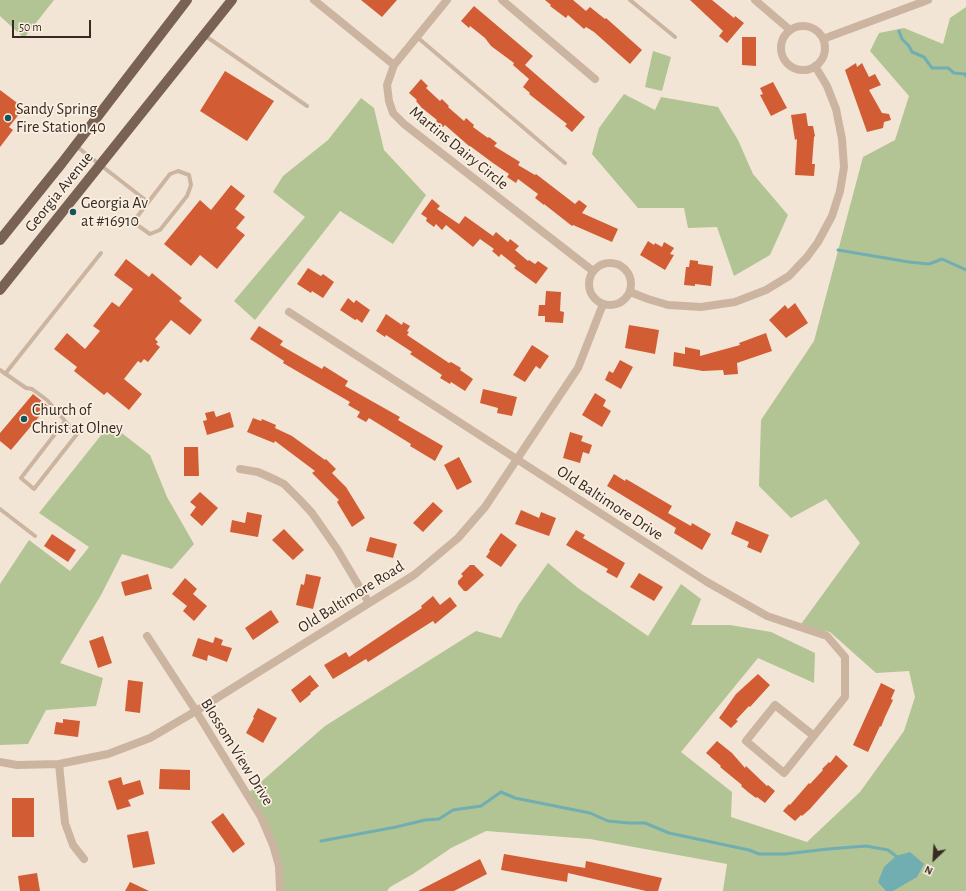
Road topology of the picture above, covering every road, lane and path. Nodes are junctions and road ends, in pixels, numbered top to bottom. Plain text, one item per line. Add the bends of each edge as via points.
1 (187, 0) edge
2 (232, 0) edge
3 (314, 0) edge
4 (447, 0) edge
5 (502, 0) edge
6 (630, 0) edge
7 (755, 0) edge
8 (928, 0) edge
9 (790, 30) junction
10 (203, 35) junction
11 (417, 37) junction
12 (675, 37) dead end
13 (823, 39) junction
14 (394, 65) junction
15 (815, 66) junction
16 (595, 79) dead end
17 (307, 106) dead end
18 (76, 146) junction
19 (565, 163) dead end
20 (100, 165) junction
21 (148, 202) junction
22 (0, 240) edge
23 (101, 253) dead end
24 (593, 271) junction
25 (0, 290) edge
26 (630, 292) junction
27 (603, 304) junction
28 (289, 312) dead end
29 (0, 370) edge
30 (5, 374) junction
31 (65, 421) junction
32 (517, 460) junction
33 (240, 469) dead end
34 (0, 509) edge
35 (35, 536) dead end
36 (369, 603) junction
37 (147, 636) dead end
38 (196, 712) junction
39 (814, 736) junction
40 (0, 762) edge
41 (59, 764) junction
42 (84, 859) dead end
43 (280, 891) edge

1 - 18 main road, Georgia Avenue
2 - 10 main road, Georgia Avenue
3 - 14 street
4 - 11 street, Martins Dairy Circle
5 - 16 street
6 - 12 lane
7 - 9 street
8 - 13 street
9 - 13 street via 807,26 816,30
9 - 15 street via 783,38 782,44 785,61 800,70
10 - 17 lane
10 - 20 main road, Georgia Avenue
11 - 14 street, Martins Dairy Circle
11 - 19 lane
13 - 15 street via 825,53
14 - 24 street, Martins Dairy Circle via 387,84 393,113
15 - 26 street via 827,86 836,109 844,167 832,216 811,252 789,276 766,290 735,302 701,307 668,305
18 - 20 lane
18 - 22 main road, Georgia Avenue
20 - 21 lane
20 - 25 main road, Georgia Avenue
21 - 21 lane via 133,222 150,234 160,230 187,196 191,185 189,175 178,171 170,174
23 - 30 lane
24 - 26 street via 607,263 623,267 632,283
24 - 27 street via 589,280 590,290 595,299
26 - 27 street via 618,304
27 - 32 street, Old Baltimore Road via 578,368
28 - 32 street, Old Baltimore Drive
29 - 30 lane
30 - 31 lane via 26,388 32,388 47,400
31 - 31 lane via 77,434 34,488 21,478
32 - 36 street, Old Baltimore Road via 484,507 458,538 414,575
32 - 39 street, Old Baltimore Drive via 707,582 767,616 827,636 845,658 845,697
33 - 36 street via 258,472 284,484 300,500 337,549
34 - 35 lane
36 - 38 street, Old Baltimore Road
37 - 38 street, Blossom View Drive
38 - 41 street, Old Baltimore Road via 150,738 108,754
38 - 43 street, Blossom View Drive via 261,817 279,866
39 - 39 street, Old Baltimore Drive via 784,773 746,741 775,705
40 - 41 street, Old Baltimore Road via 17,765
41 - 42 street via 64,823 73,845

